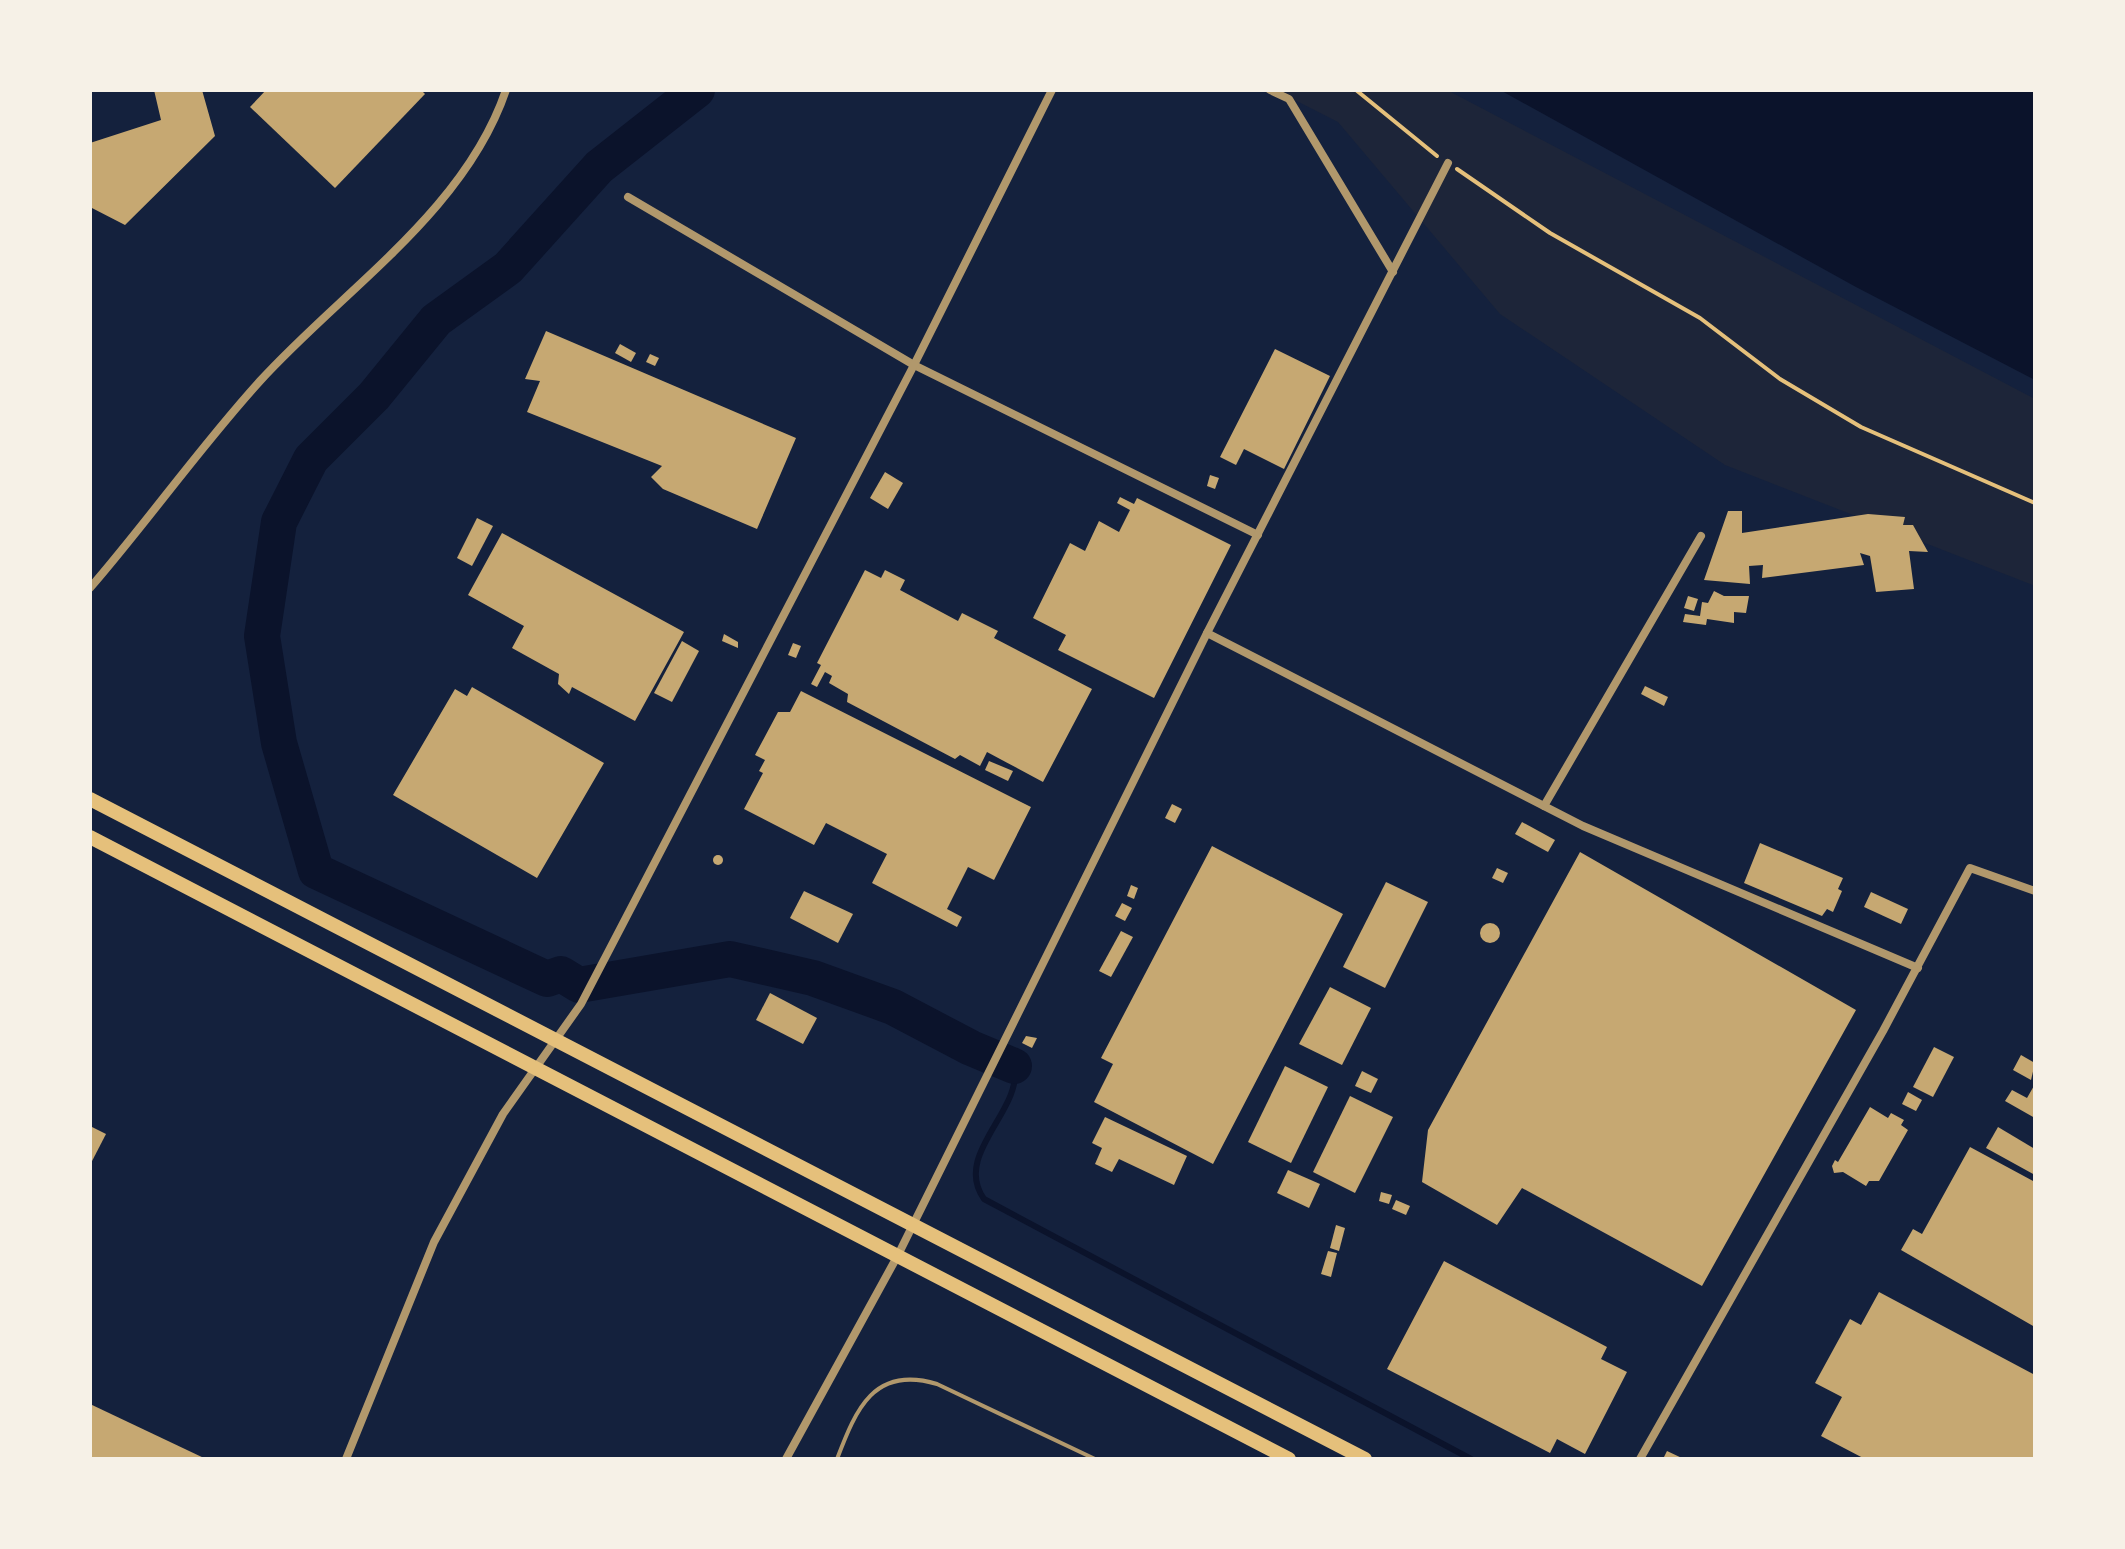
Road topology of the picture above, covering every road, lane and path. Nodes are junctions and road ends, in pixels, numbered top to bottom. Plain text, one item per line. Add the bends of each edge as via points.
1 (506, 90) edge
2 (1052, 90) edge
3 (1270, 90) edge
4 (1356, 90) edge
5 (1448, 163) junction
6 (628, 197) dead end
7 (1393, 272) junction
8 (914, 365) junction
9 (2035, 503) edge
10 (1258, 535) junction
11 (1701, 536) dead end
12 (90, 588) edge
13 (1207, 633) junction
14 (90, 799) edge
15 (1544, 806) junction
16 (90, 837) edge
17 (2035, 891) edge
18 (1918, 968) junction
19 (558, 1040) junction
20 (536, 1066) junction
21 (913, 1225) junction
22 (898, 1255) junction
23 (346, 1459) edge
24 (786, 1459) edge
25 (837, 1459) edge
26 (1095, 1459) edge
27 (1289, 1459) edge
28 (1365, 1459) edge
29 (1640, 1459) edge

1 - 12 street via 496,119 452,190 258,383
2 - 8 street
3 - 7 street via 1289,99
4 - 5 path
5 - 7 street
5 - 9 path via 1550,233 1700,318 1780,379 1848,419
6 - 8 street
7 - 10 street
8 - 10 street
8 - 19 street
10 - 13 street
11 - 15 street
13 - 15 street
13 - 21 street
14 - 19 main road
15 - 18 street
16 - 20 main road
17 - 18 street via 1970,868
18 - 29 street
19 - 20 street
19 - 21 main road
20 - 22 main road
20 - 23 street via 503,1114 434,1242
21 - 22 street
21 - 28 main road
22 - 24 street
22 - 27 main road
25 - 26 lane via 868,1396 885,1384 910,1378 937,1384

